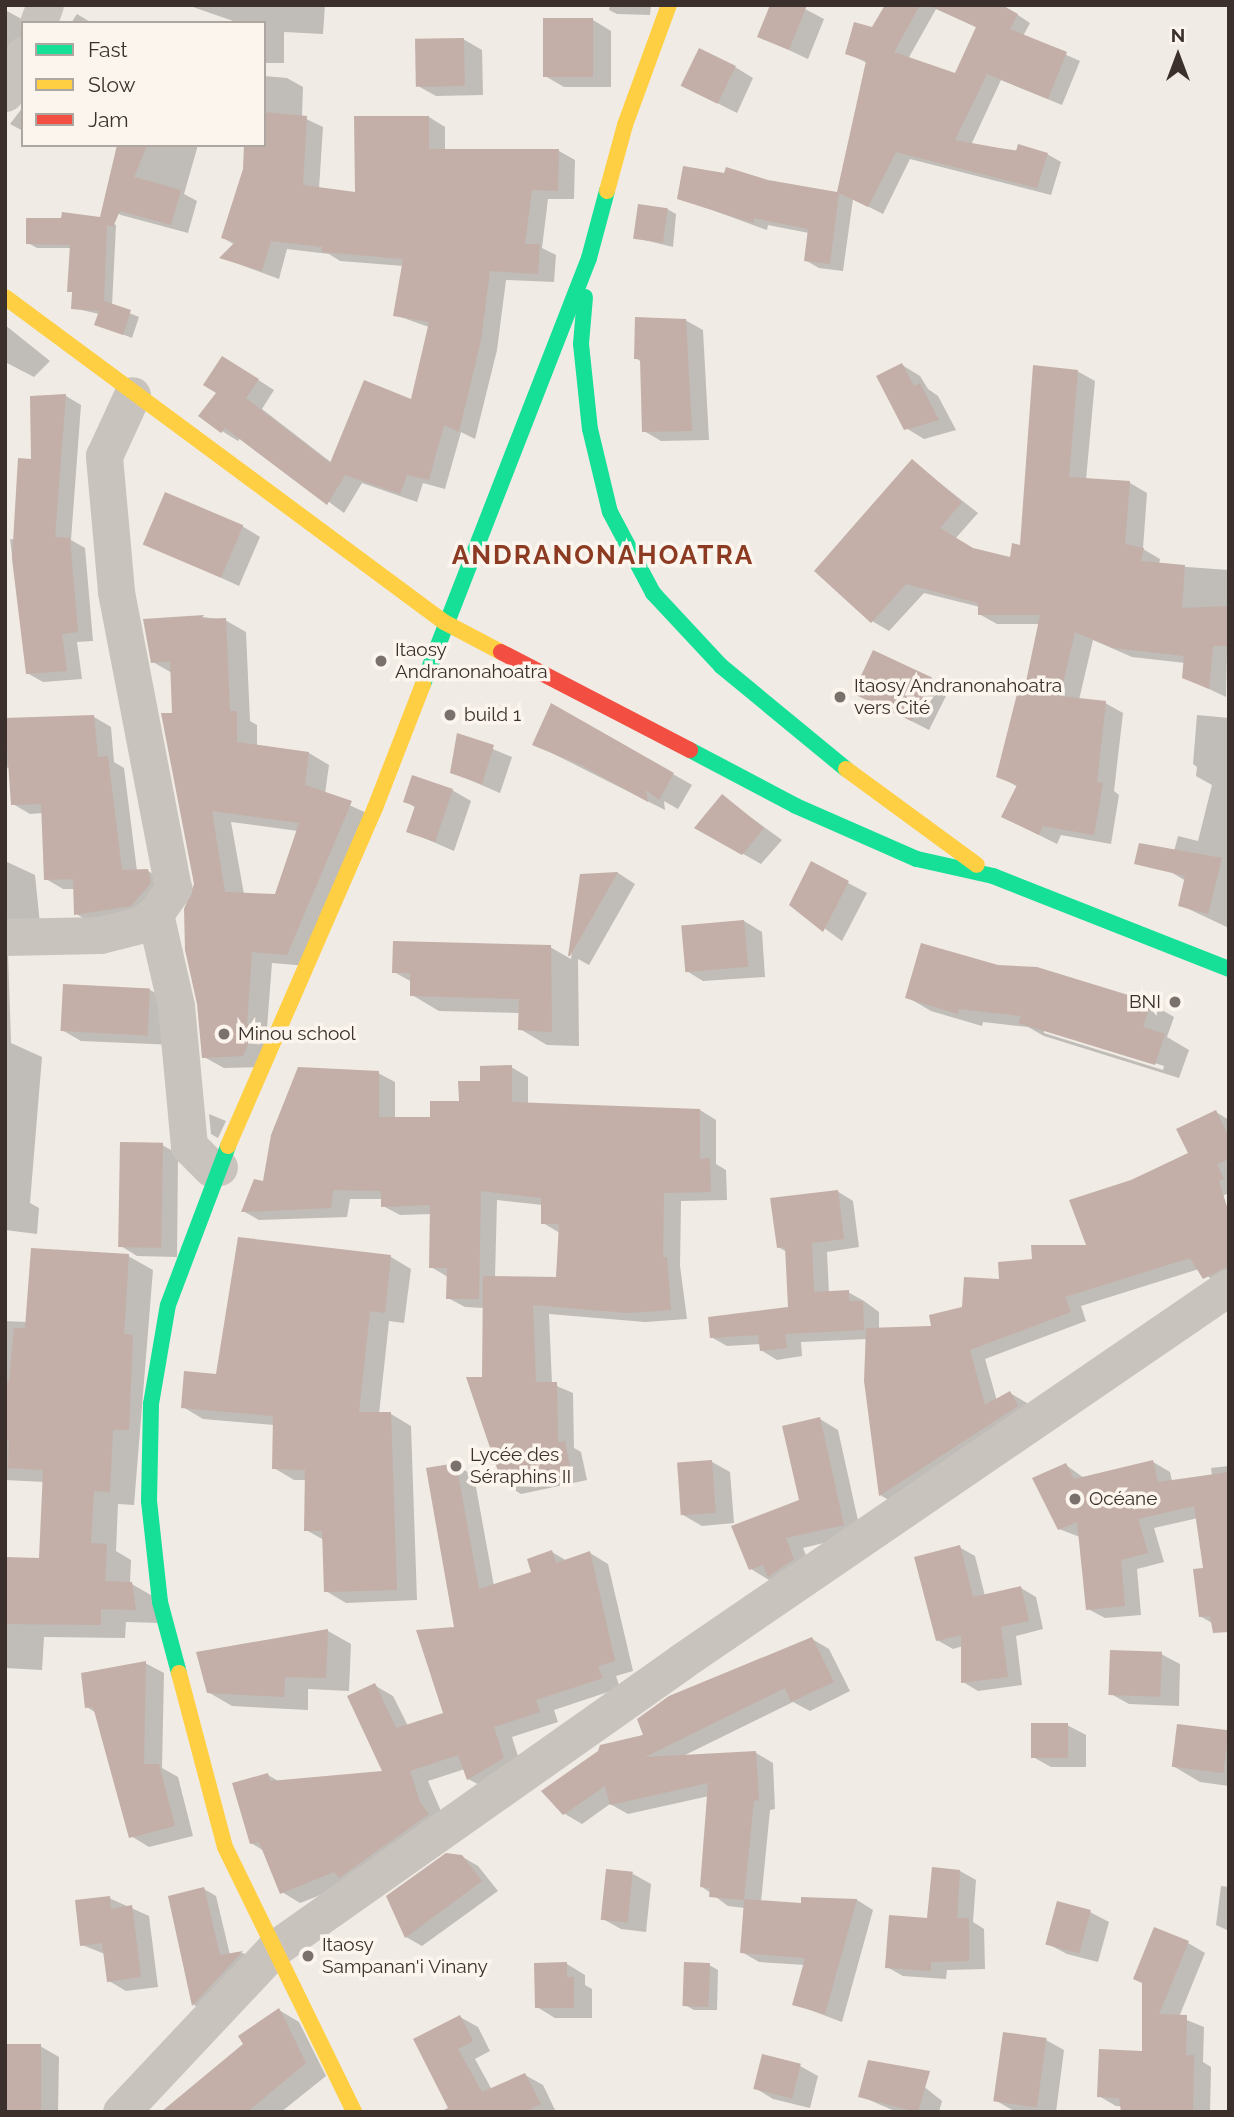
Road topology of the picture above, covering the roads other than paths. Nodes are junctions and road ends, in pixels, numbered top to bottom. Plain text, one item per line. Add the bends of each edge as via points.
1 (669, 5) edge
2 (21, 59) edge
3 (5, 93) edge
4 (589, 258) junction
5 (5, 297) edge
6 (132, 395) junction
7 (444, 622) junction
8 (993, 876) junction
9 (155, 914) junction
10 (5, 937) edge
11 (1229, 969) edge
12 (219, 1167) junction
13 (1229, 1287) edge
14 (274, 1949) junction
15 (121, 2112) edge
16 (355, 2112) edge

1 - 4 street via 625,125
2 - 3 street
4 - 7 street
4 - 8 street via 581,344 590,429 610,512 653,593 721,666 873,791
5 - 6 street
6 - 7 street
6 - 9 street via 104,456 116,591 173,888
7 - 8 street via 796,806 918,859
7 - 12 street via 326,930
8 - 11 street
9 - 10 street via 140,925 100,934
9 - 12 street via 176,1006 189,1146 211,1168
12 - 14 street via 168,1305 151,1404 152,1551 160,1602 225,1847
13 - 14 street via 682,1661
14 - 15 street
14 - 16 street

